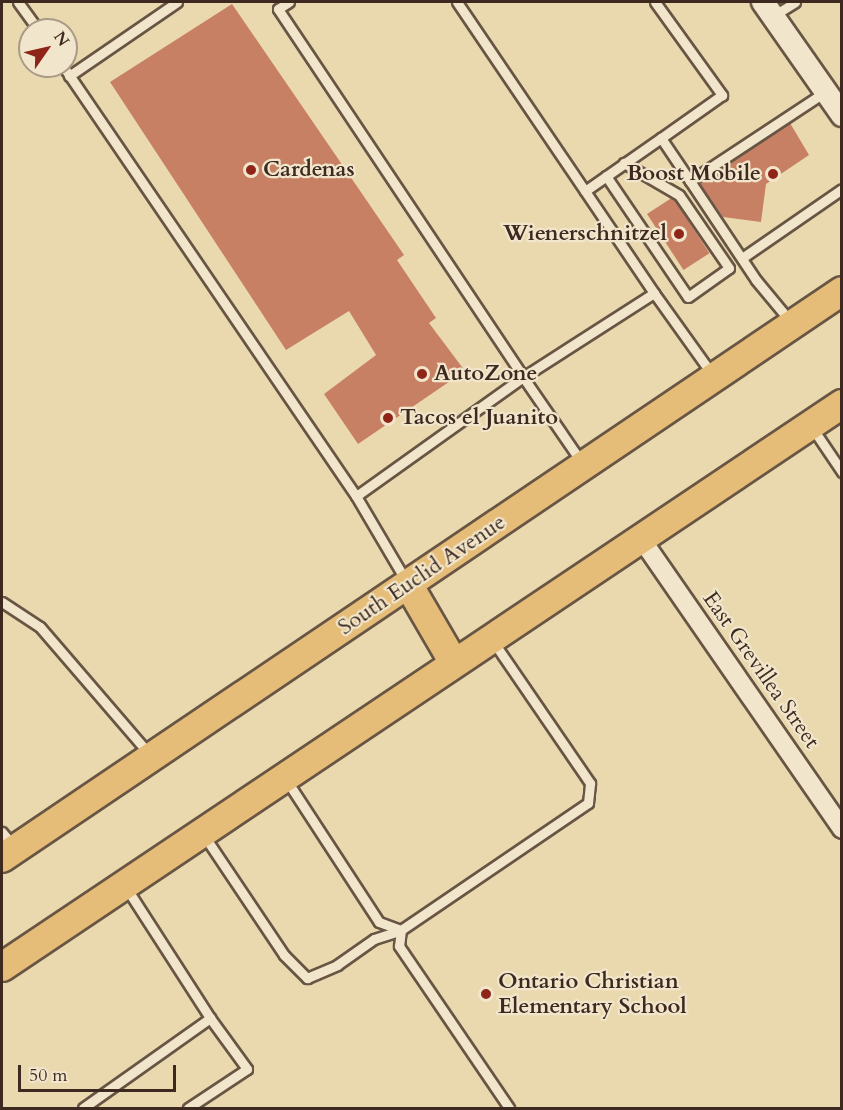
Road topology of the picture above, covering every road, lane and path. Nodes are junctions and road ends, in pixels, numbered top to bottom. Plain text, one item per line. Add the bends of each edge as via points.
1 (18, 2) edge
2 (177, 2) edge
3 (289, 2) edge
4 (458, 2) edge
5 (655, 2) edge
6 (795, 2) edge
7 (768, 9) edge
8 (29, 18) edge
9 (78, 70) edge
10 (70, 78) edge
11 (835, 101) edge
12 (661, 138) junction
13 (624, 163) junction
14 (606, 176) junction
15 (690, 181) junction
16 (842, 189) edge
17 (585, 190) junction
18 (742, 258) junction
19 (842, 291) edge
20 (654, 293) junction
21 (792, 324) junction
22 (714, 376) junction
23 (523, 377) junction
24 (842, 404) edge
25 (810, 425) junction
26 (584, 465) junction
27 (842, 472) edge
28 (356, 495) junction
29 (640, 537) junction
30 (408, 584) junction
31 (2, 602) edge
32 (491, 638) junction
33 (454, 663) junction
34 (152, 756) junction
35 (284, 777) junction
36 (842, 829) edge
37 (202, 832) junction
38 (6, 846) edge
39 (124, 884) junction
40 (401, 930) junction
41 (2, 967) edge
42 (210, 1018) junction
43 (83, 1108) edge
44 (188, 1108) edge
45 (509, 1108) edge

1 - 8 lane
2 - 9 lane
3 - 23 lane via 278,9
4 - 17 lane
5 - 12 lane via 722,95
6 - 7 lane
7 - 11 street
10 - 28 lane
11 - 15 lane
12 - 13 lane
12 - 15 lane
13 - 14 lane
13 - 14 lane via 679,195 729,268 688,297
14 - 17 lane
15 - 18 lane
16 - 18 lane
17 - 20 lane
18 - 21 lane
19 - 21 main road, South Euclid Avenue
20 - 22 lane
20 - 23 lane
21 - 22 main road, South Euclid Avenue
22 - 26 main road, South Euclid Avenue
23 - 26 lane
23 - 28 lane
24 - 25 main road
25 - 27 lane
25 - 29 main road
26 - 30 main road, South Euclid Avenue
28 - 30 lane
29 - 32 main road
29 - 36 street, East Grevillea Street
30 - 33 main road
30 - 34 main road, South Euclid Avenue
31 - 34 lane via 40,627
32 - 33 main road
32 - 40 lane via 590,783 588,803
33 - 35 main road
34 - 38 main road, South Euclid Avenue
35 - 37 main road
35 - 40 lane via 379,922
37 - 39 main road
37 - 40 lane via 284,955 307,978 337,965 374,939
39 - 41 main road
39 - 42 lane
40 - 45 lane via 399,946
42 - 43 lane
42 - 44 lane via 247,1069

